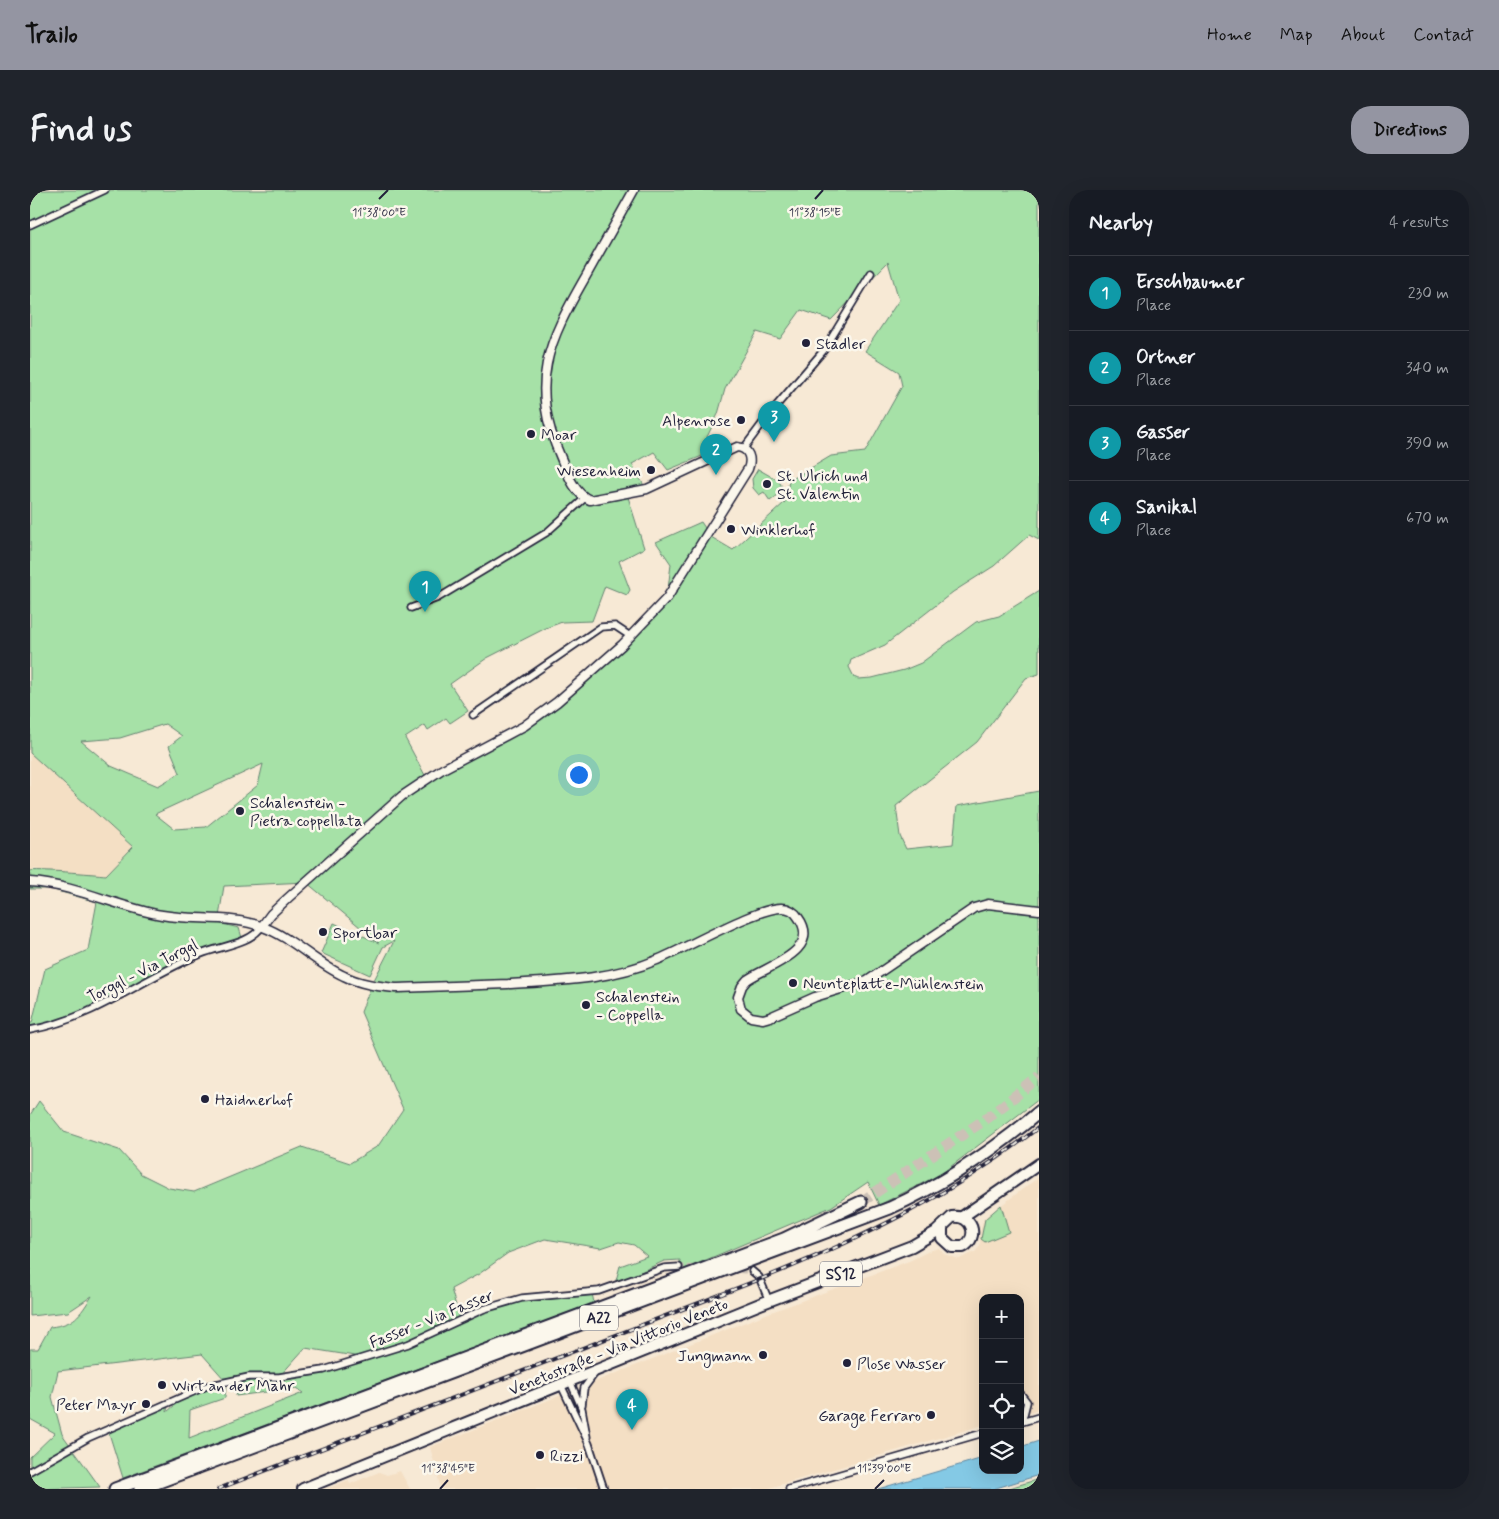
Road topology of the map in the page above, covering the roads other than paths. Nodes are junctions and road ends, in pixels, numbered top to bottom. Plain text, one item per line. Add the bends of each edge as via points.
1 (105, 190) edge
2 (634, 190) edge
3 (30, 225) edge
4 (871, 273) dead end
5 (744, 448) junction
6 (585, 498) junction
7 (411, 608) dead end
8 (630, 636) junction
9 (473, 715) dead end
10 (30, 882) edge
11 (1039, 910) edge
12 (262, 926) junction
13 (30, 1030) edge
14 (1039, 1112) edge
15 (1039, 1164) edge
16 (861, 1202) tunnel mouth
17 (986, 1203) junction
18 (962, 1217) junction
19 (972, 1226) junction
20 (942, 1227) junction
21 (945, 1243) junction
22 (912, 1246) junction
23 (680, 1268) tunnel mouth
24 (752, 1272) dead end
25 (769, 1301) junction
26 (596, 1370) junction
27 (566, 1383) junction
28 (1024, 1397) edge
29 (582, 1409) junction
30 (1024, 1414) edge
31 (1039, 1417) edge
32 (1024, 1421) edge
33 (979, 1434) edge
34 (589, 1444) junction
35 (30, 1470) edge
36 (115, 1489) edge
37 (140, 1489) edge
38 (302, 1489) edge
39 (604, 1489) edge
40 (789, 1489) edge

1 - 3 street
2 - 6 street via 559,324 546,363 544,396 547,416 565,466 577,490
4 - 5 street via 824,350
5 - 6 street via 731,449 639,491 599,499
5 - 8 street via 750,457 748,469 666,598
6 - 7 street via 546,533 438,598
8 - 9 street via 615,626 601,627
8 - 12 street via 568,693 524,726 441,770 402,796 270,914
10 - 12 street via 60,886 163,915
11 - 12 street via 988,904 974,908 867,981 815,997 763,1019 746,1014 738,997 747,980 791,956 800,946 804,934 801,921 793,911 783,908 759,913 657,961 612,974 568,981 424,987 371,986 355,981
12 - 13 street, Torggl - Via Torggl via 248,940 197,956 80,1017
14 - 37 highway, A22 via 977,1160 890,1208
15 - 17 main road, Venetostraße - Via Vittorio Veneto / SS12
16 - 36 highway, A22 via 784,1240
17 - 18 main road, Venetostraße - Via Vittorio Veneto / SS12
17 - 19 main road, Venetostraße - Via Vittorio Veneto / SS12
18 - 19 main road
18 - 20 main road, Venetostraße - Via Vittorio Veneto / SS12 via 952,1217
19 - 21 main road, Venetostraße - Via Vittorio Veneto / SS12 via 973,1235 967,1245 956,1248
20 - 21 main road
20 - 22 main road, Venetostraße - Via Vittorio Veneto / SS12
21 - 22 main road, Venetostraße - Via Vittorio Veneto / SS12
22 - 25 main road, Venetostraße - Via Vittorio Veneto / SS12
23 - 35 street, Fasser - Via Fasser via 664,1268 599,1292 522,1298 484,1309 408,1344 324,1370 278,1377 249,1377 206,1386 88,1438
24 - 25 street via 758,1277
25 - 26 main road, Venetostraße - Via Vittorio Veneto / SS12
26 - 27 main road, Venetostraße - Via Vittorio Veneto / SS12
26 - 29 street via 584,1388
27 - 29 street
27 - 34 street
27 - 38 main road, Venetostraße - Via Vittorio Veneto / SS12
28 - 30 street via 1027,1407
29 - 34 street
31 - 32 street
33 - 40 street
34 - 39 street

